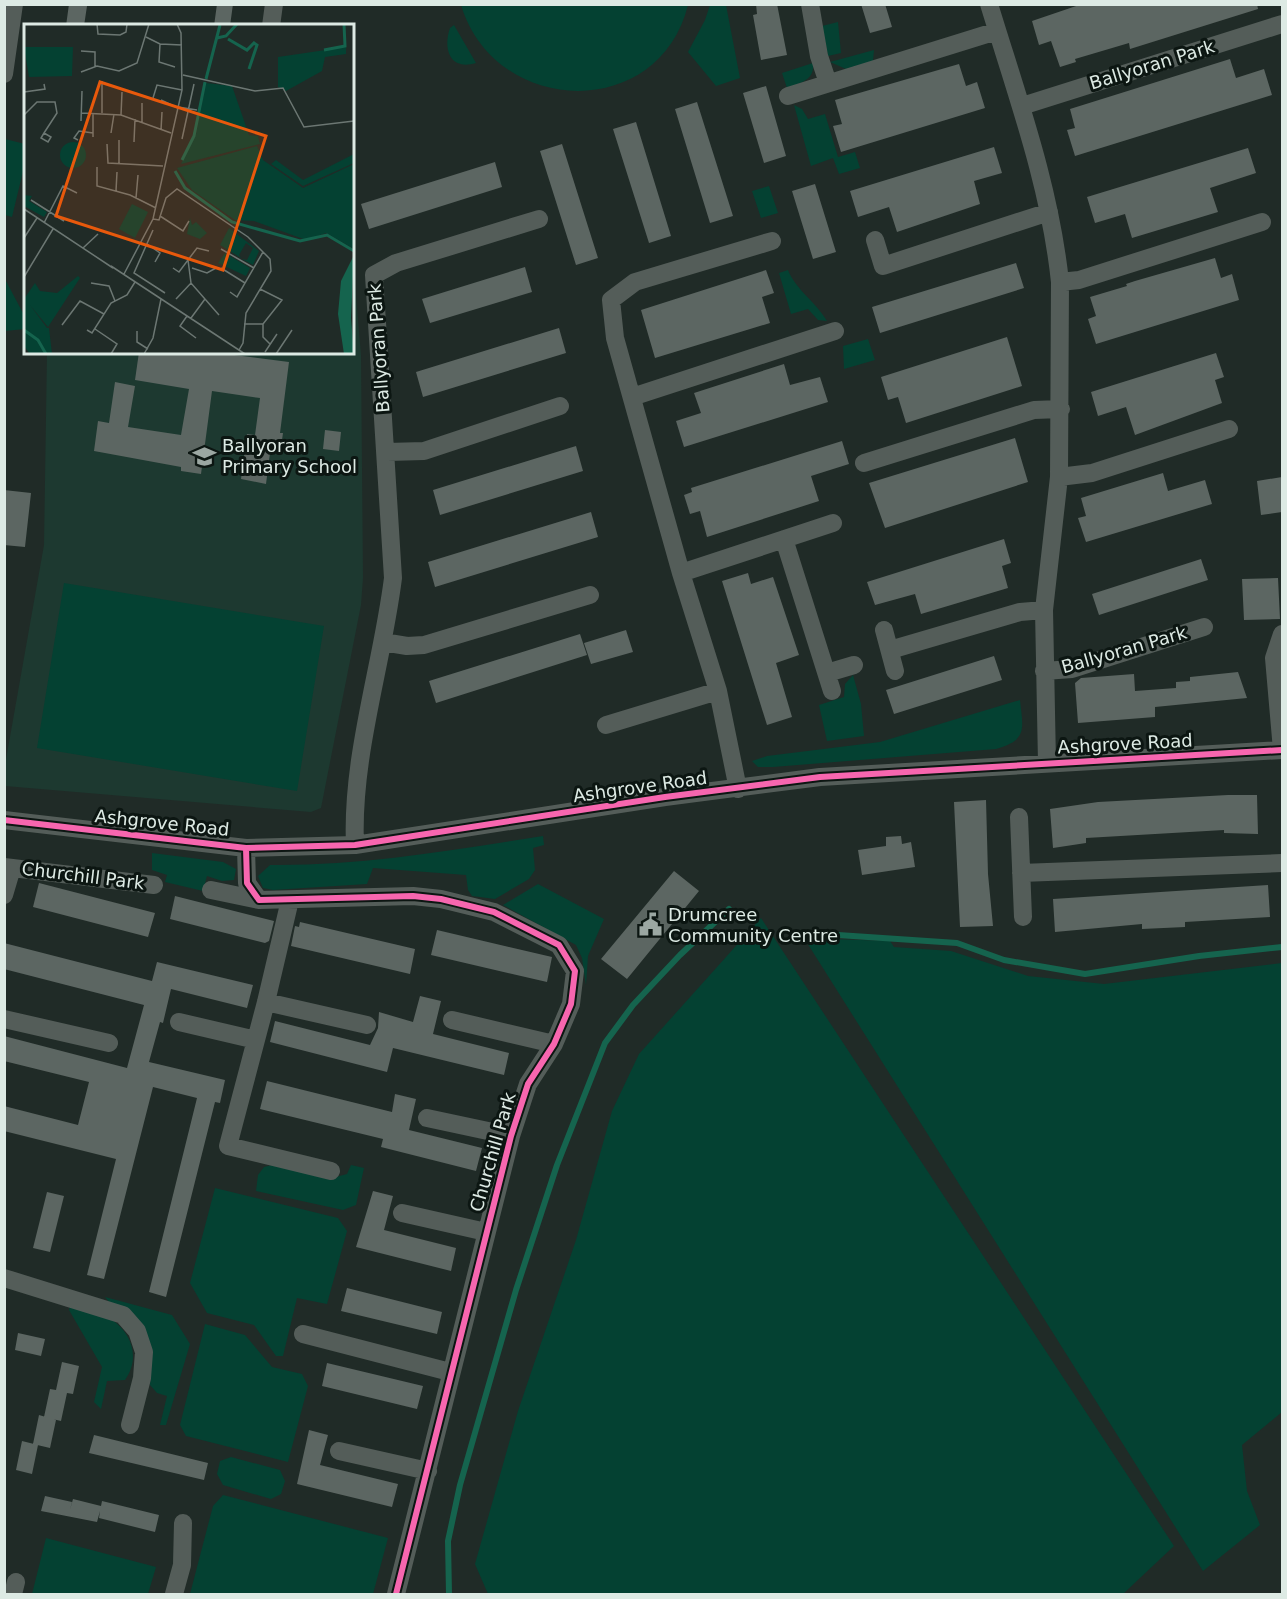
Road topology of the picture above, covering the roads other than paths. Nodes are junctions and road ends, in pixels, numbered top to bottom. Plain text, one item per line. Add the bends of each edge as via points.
1 (14, 4) edge
2 (274, 4) edge
3 (810, 4) edge
4 (989, 4) edge
5 (271, 24) edge
6 (1282, 24) edge
7 (997, 31) junction
8 (4, 74) edge
9 (828, 83) junction
10 (788, 96) dead end
11 (1022, 106) junction
12 (1049, 213) junction
13 (539, 219) dead end
14 (1262, 222) dead end
15 (874, 240) dead end
16 (772, 241) dead end
17 (1060, 282) junction
18 (835, 331) dead end
19 (632, 398) junction
20 (560, 406) dead end
21 (1061, 409) junction
22 (1229, 429) dead end
23 (387, 452) junction
24 (864, 463) dead end
25 (1059, 477) junction
26 (833, 523) dead end
27 (784, 539) junction
28 (681, 573) junction
29 (590, 595) dead end
30 (1044, 610) junction
31 (1204, 627) dead end
32 (884, 630) dead end
33 (1282, 634) edge
34 (383, 642) junction
35 (890, 650) junction
36 (854, 664) dead end
37 (895, 671) dead end
38 (1044, 671) junction
39 (827, 673) junction
40 (718, 691) junction
41 (832, 691) dead end
42 (606, 725) dead end
43 (1282, 750) edge
44 (1047, 764) junction
45 (738, 789) junction
46 (1019, 817) dead end
47 (4, 820) edge
48 (355, 845) junction
49 (246, 848) junction
50 (1282, 863) edge
51 (8, 867) edge
52 (1022, 873) junction
53 (154, 885) dead end
54 (211, 890) dead end
55 (4, 895) edge
56 (259, 900) junction
57 (290, 900) junction
58 (1023, 917) dead end
59 (267, 1002) junction
60 (4, 1019) edge
61 (453, 1020) dead end
62 (179, 1022) dead end
63 (367, 1025) dead end
64 (256, 1040) junction
65 (109, 1043) dead end
66 (554, 1044) junction
67 (427, 1118) dead end
68 (511, 1136) junction
69 (330, 1171) dead end
70 (402, 1213) dead end
71 (486, 1232) junction
72 (4, 1278) edge
73 (303, 1335) dead end
74 (450, 1372) junction
75 (130, 1425) dead end
76 (339, 1452) dead end
77 (428, 1471) junction
78 (183, 1523) dead end
79 (174, 1594) edge
80 (396, 1594) edge

1 - 8 street
2 - 5 street
3 - 9 street
4 - 7 street, Ballyoran Park
6 - 11 street, Ballyoran Park
7 - 9 street
7 - 11 street, Ballyoran Park
9 - 10 street
11 - 12 street, Ballyoran Park
12 - 15 street via 883,266
12 - 17 street, Ballyoran Park
13 - 23 street, Ballyoran Park via 396,263 374,275
14 - 17 street via 1079,280
16 - 19 street via 635,282 611,300 615,338
17 - 21 street, Ballyoran Park
18 - 19 street
19 - 28 street
20 - 23 street via 424,451
21 - 24 street via 1034,410
21 - 25 street, Ballyoran Park
22 - 25 street via 1092,473
23 - 34 street, Ballyoran Park via 393,578
25 - 30 street, Ballyoran Park
26 - 27 street
27 - 28 street
27 - 39 street
28 - 40 street
29 - 34 street via 424,645
30 - 35 street via 1020,612
30 - 38 street, Ballyoran Park
31 - 38 street, Ballyoran Park via 1072,669
32 - 35 street
33 - 43 street via 1274,657
34 - 48 street, Ballyoran Park via 354,801
35 - 37 street
36 - 39 street
38 - 44 street, Ballyoran Park
39 - 41 street
40 - 42 street
40 - 45 street
43 - 44 street, Ashgrove Road
44 - 45 street, Ashgrove Road via 820,777
45 - 48 street, Ashgrove Road
46 - 52 street
47 - 49 street, Ashgrove Road
48 - 49 street, Ashgrove Road
49 - 56 street via 247,883
50 - 52 street
51 - 53 street, Churchill Park
51 - 55 street, Churchill Park
52 - 58 street
54 - 56 street, Churchill Park
56 - 57 street, Churchill Park
57 - 59 street
57 - 66 street, Churchill Park via 413,896 441,899 494,912 560,945 575,971 571,1004
59 - 63 street
59 - 64 street
60 - 65 street
61 - 66 street
62 - 64 street
64 - 69 street via 228,1146
66 - 68 street, Churchill Park via 528,1084
67 - 68 street, Churchill Park
68 - 71 street, Churchill Park
70 - 71 street, Churchill Park
71 - 74 street, Churchill Park
72 - 75 street via 123,1315 136,1331 144,1352
73 - 74 street
74 - 77 street, Churchill Park
76 - 77 street
77 - 80 street, Churchill Park
78 - 79 street via 182,1565

